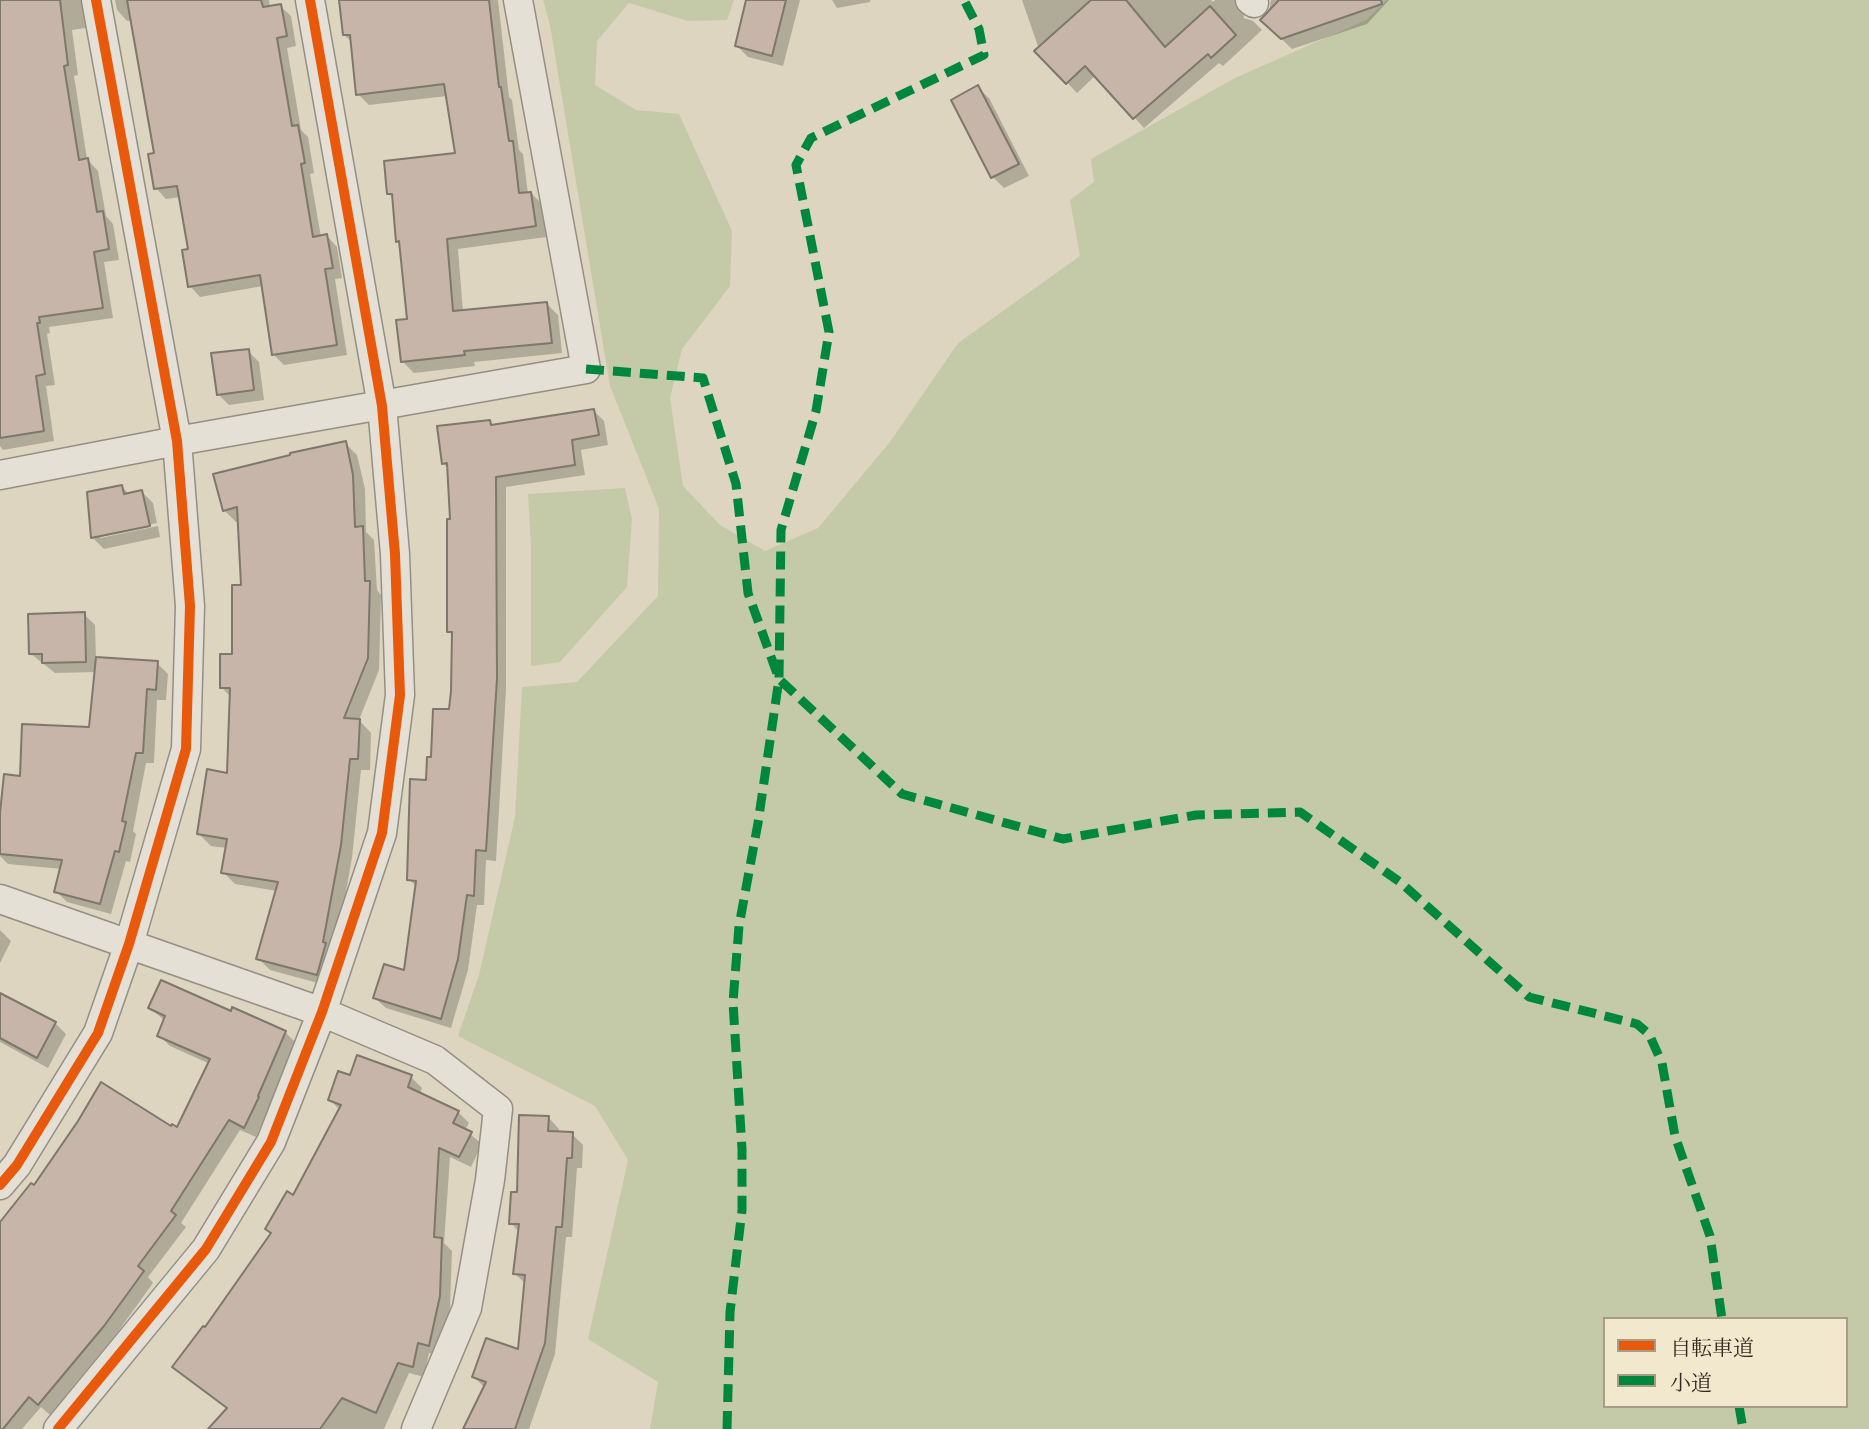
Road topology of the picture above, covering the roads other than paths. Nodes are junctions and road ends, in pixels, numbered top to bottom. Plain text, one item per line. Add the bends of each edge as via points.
1 (96, 0) edge
2 (310, 0) edge
3 (518, 0) edge
4 (382, 406) junction
5 (177, 441) junction
6 (0, 475) edge
7 (0, 899) edge
8 (129, 944) junction
9 (321, 1012) junction
10 (0, 1185) edge
11 (58, 1429) edge
12 (416, 1429) edge

1 - 5 street
2 - 4 street
3 - 4 street via 586,369
4 - 5 street
4 - 9 street via 395,554 400,695 382,833
5 - 6 street
5 - 8 street via 190,606 187,749
7 - 8 street
8 - 9 street
8 - 10 street via 97,1033 17,1165
9 - 11 street via 271,1142 206,1249
9 - 12 street via 435,1060 498,1109 467,1308

